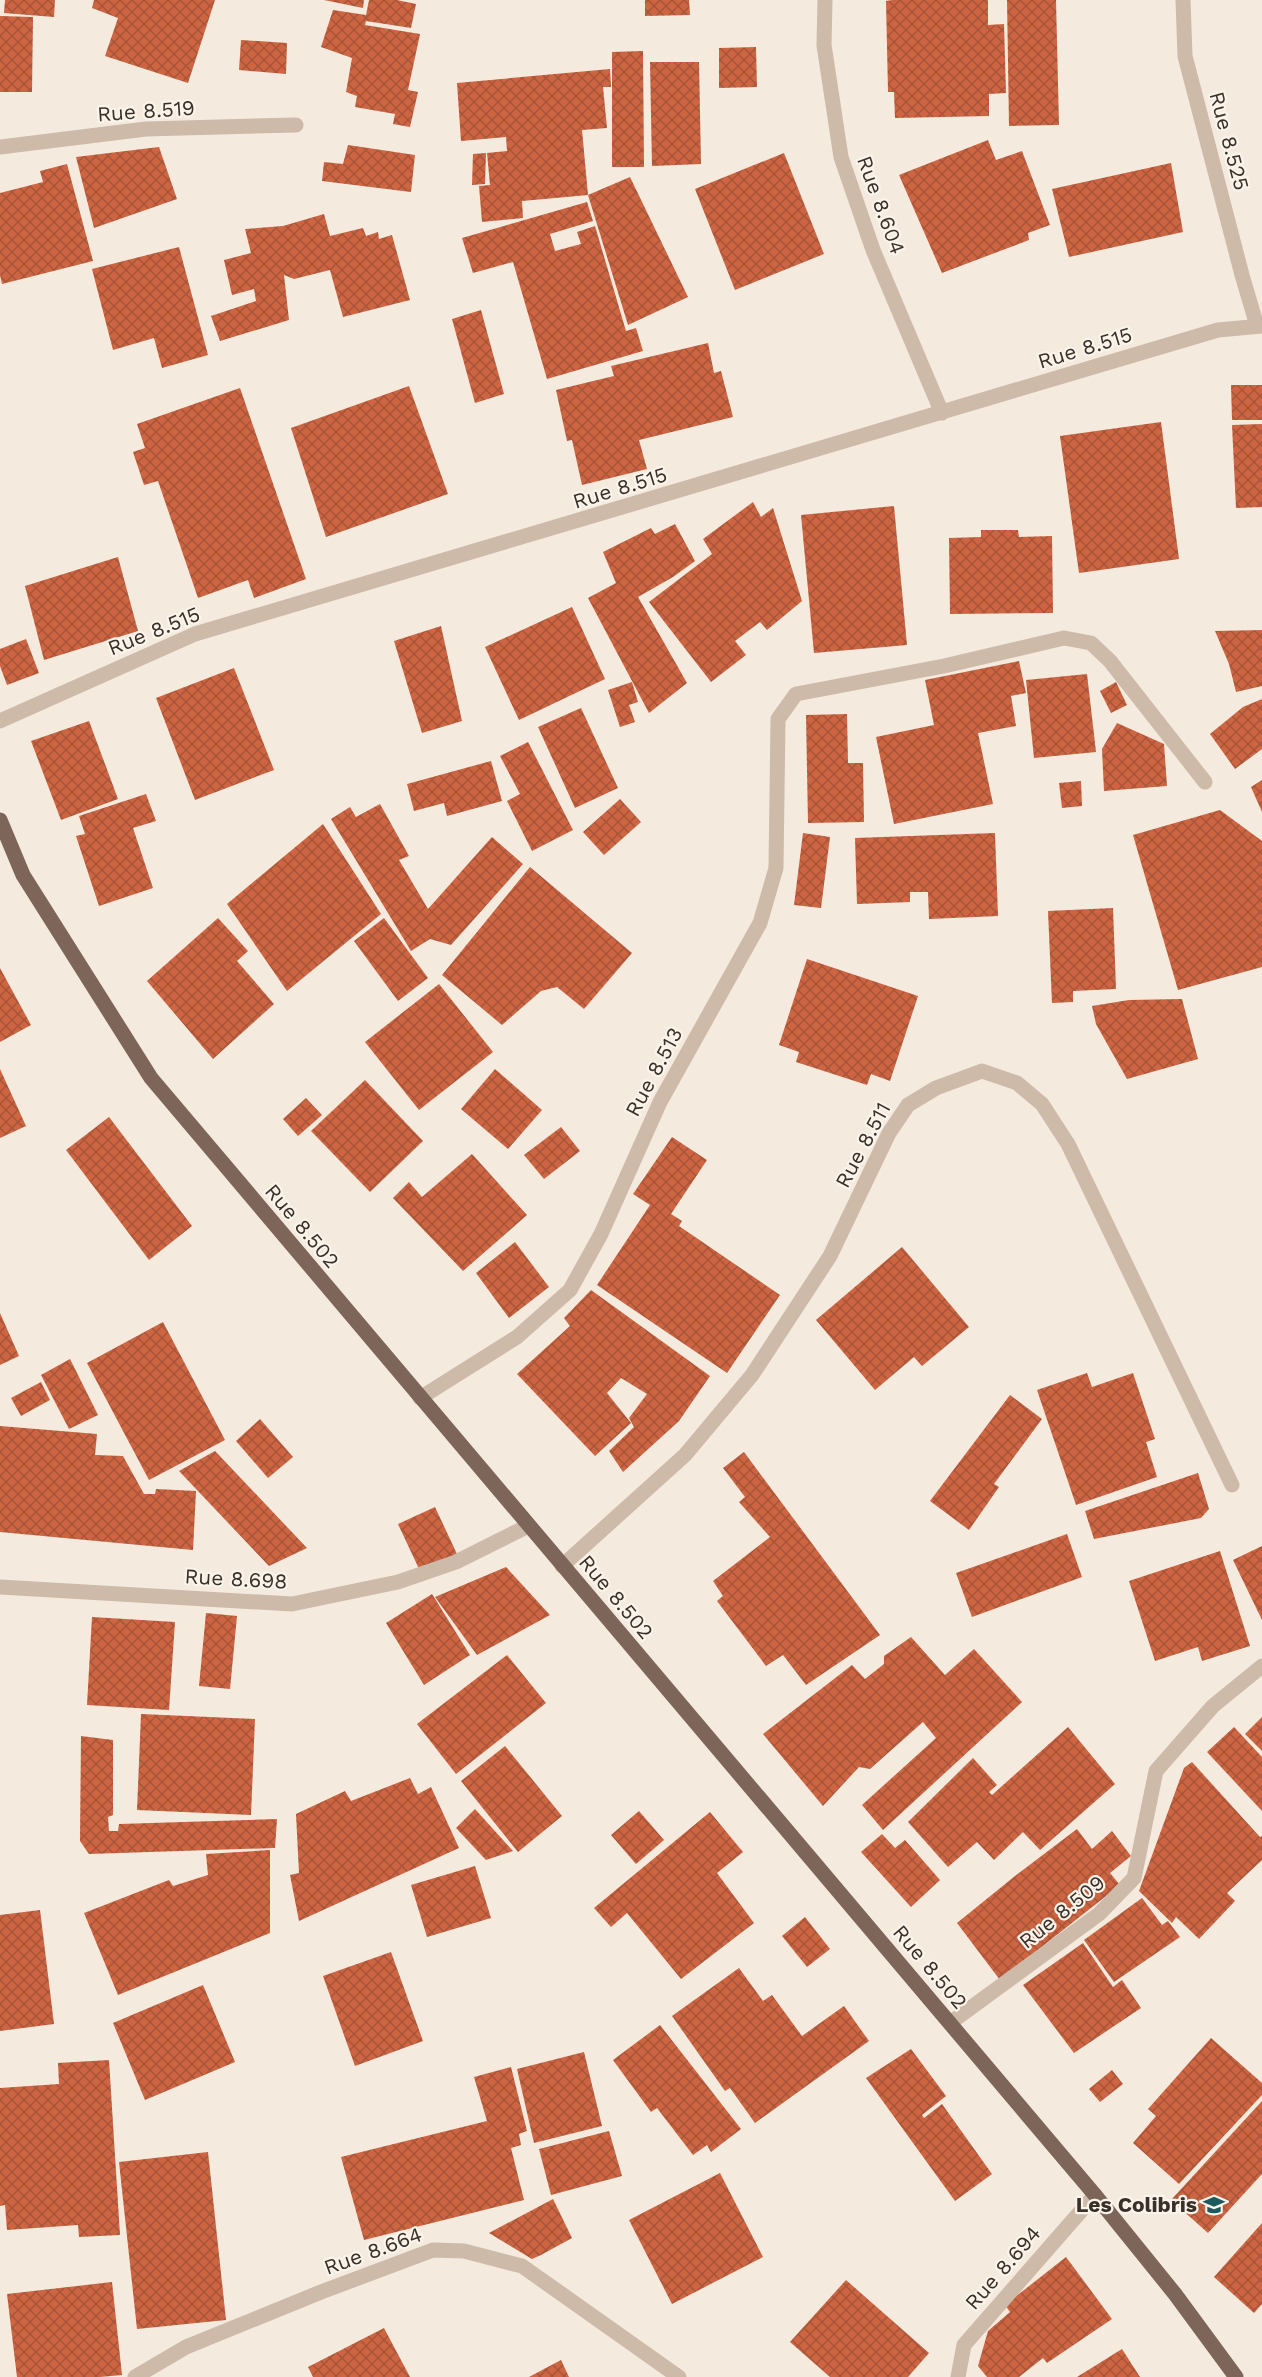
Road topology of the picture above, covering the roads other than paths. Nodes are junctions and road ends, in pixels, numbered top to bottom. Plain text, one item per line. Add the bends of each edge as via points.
1 (825, 0) edge
2 (1183, 0) edge
3 (296, 125) dead end
4 (0, 147) edge
5 (1260, 326) edge
6 (942, 413) junction
7 (0, 721) edge
8 (1205, 782) dead end
9 (0, 819) edge
10 (420, 1398) junction
11 (1232, 1485) dead end
12 (528, 1526) junction
13 (562, 1566) junction
14 (0, 1587) edge
15 (1262, 1666) edge
16 (950, 2023) junction
17 (1095, 2195) junction
18 (135, 2377) edge
19 (679, 2377) edge
20 (958, 2377) edge
21 (1236, 2377) edge

1 - 6 street, Rue 8.604 via 824,45 841,157 873,250
2 - 5 street, Rue 8.525 via 1185,56 1242,276
3 - 4 street, Rue 8.519 via 146,129
5 - 6 street, Rue 8.515 via 1218,330
6 - 7 street, Rue 8.515 via 195,634
8 - 10 street, Rue 8.513 via 1110,660 1091,643 1064,638 795,694 778,719 776,868 760,923 660,1102 601,1234 570,1290 517,1336
9 - 10 main road, Rue 8.502 via 23,875 151,1078
10 - 12 main road, Rue 8.502
11 - 13 street, Rue 8.511 via 1068,1144 1042,1104 1017,1083 982,1071 936,1088 908,1105 889,1133 830,1256 752,1375 685,1455
12 - 13 main road, Rue 8.502
12 - 14 street, Rue 8.698 via 456,1562 398,1582 292,1604
13 - 16 main road, Rue 8.502
15 - 16 street, Rue 8.509 via 1213,1706 1156,1771 1134,1878 1099,1914
16 - 17 main road, Rue 8.502
17 - 20 street, Rue 8.694 via 964,2345
17 - 21 main road, Rue 8.502
18 - 19 street, Rue 8.664 via 186,2347 433,2250 464,2251 522,2266

